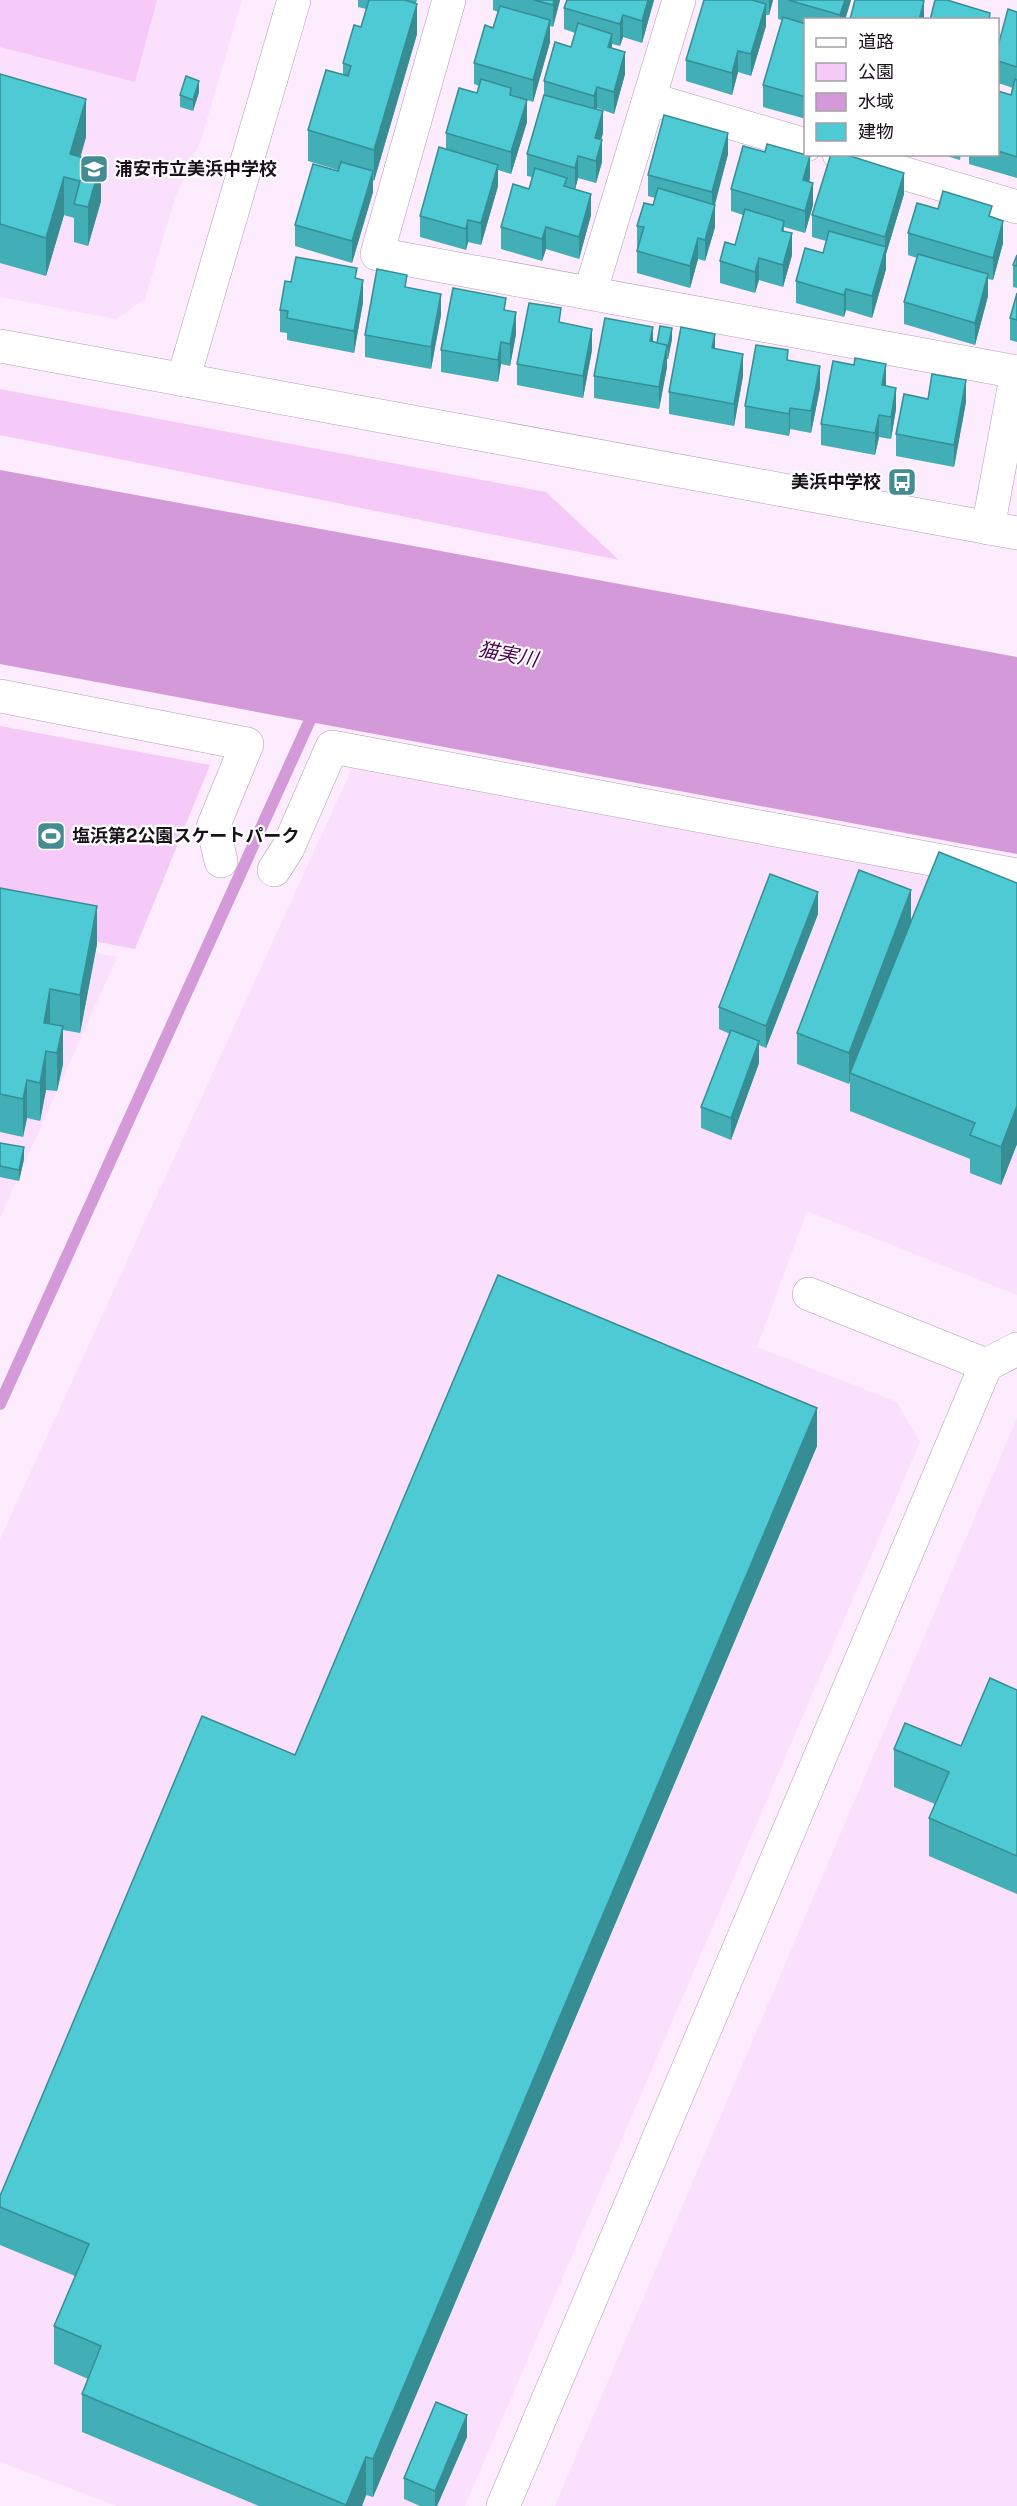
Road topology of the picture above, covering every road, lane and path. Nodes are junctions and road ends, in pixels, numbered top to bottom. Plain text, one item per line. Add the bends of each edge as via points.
1 (294, 0) edge
2 (449, 0) edge
3 (679, 0) edge
4 (650, 99) junction
5 (804, 144) edge
6 (846, 156) edge
7 (1017, 207) edge
8 (590, 293) junction
9 (0, 346) edge
10 (1017, 372) edge
11 (183, 380) junction
12 (1002, 530) edge
13 (0, 696) edge
14 (221, 861) dead end
15 (274, 870) dead end
16 (1017, 875) edge
17 (809, 1294) dead end
18 (1017, 1349) edge
19 (986, 1365) junction
20 (503, 2506) edge

1 - 11 street
2 - 8 street via 377,255
3 - 4 street
4 - 5 street
4 - 8 street
6 - 7 street
8 - 10 street
9 - 11 street
10 - 12 street
11 - 12 street
13 - 14 street via 247,744 213,827
15 - 16 street via 288,848 333,747
17 - 19 street
18 - 19 street
19 - 20 street

